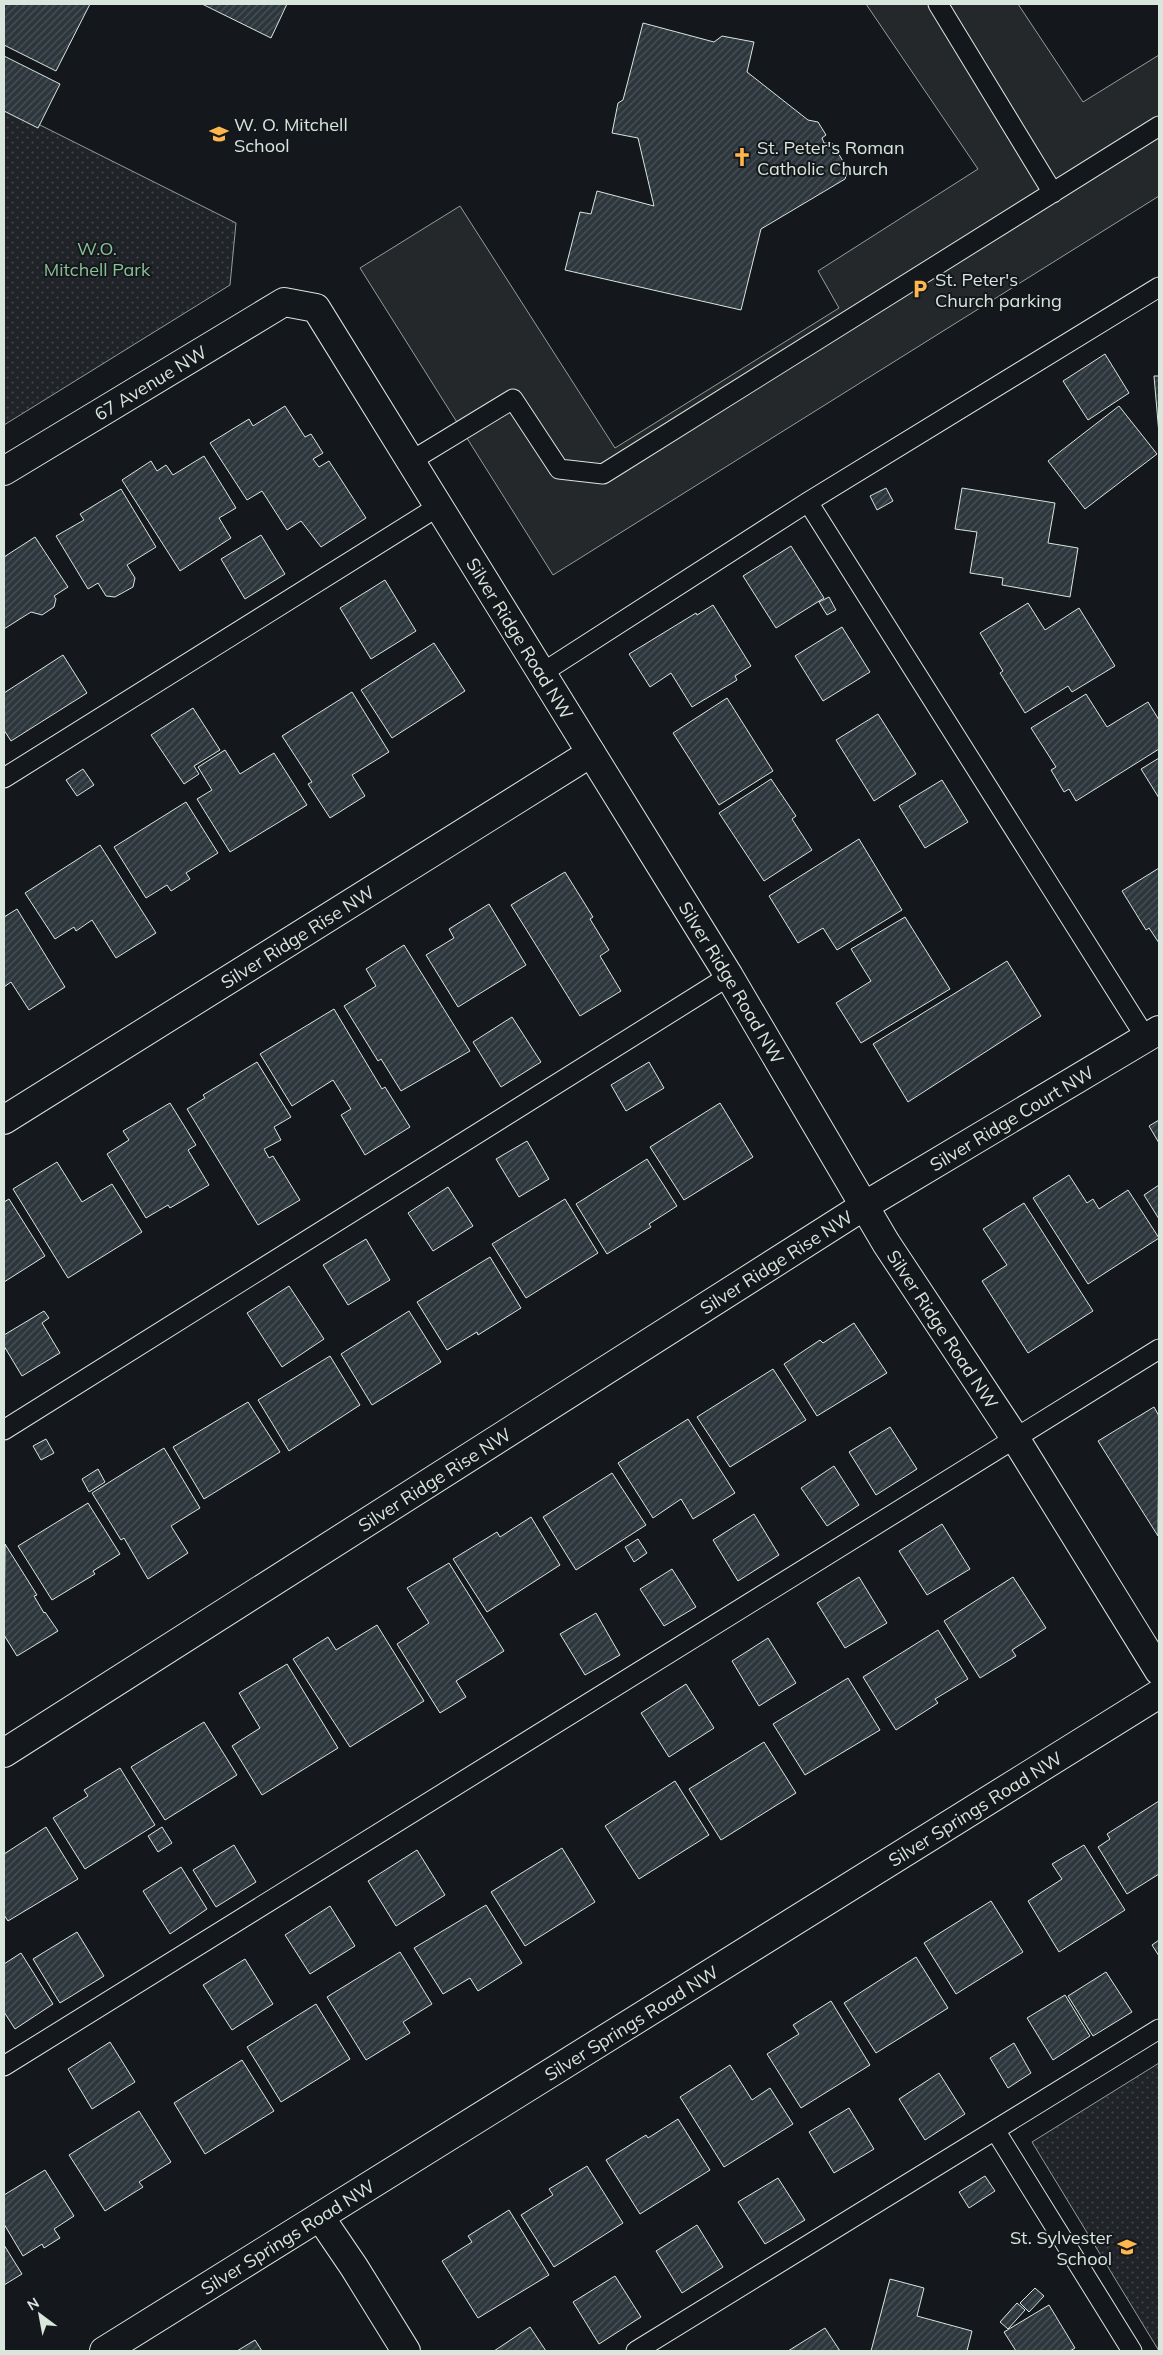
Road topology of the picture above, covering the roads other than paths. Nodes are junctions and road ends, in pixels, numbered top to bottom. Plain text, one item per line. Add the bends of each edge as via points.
1 (938, 4) edge
2 (1159, 126) edge
3 (1053, 193) junction
4 (1159, 287) edge
5 (300, 304) joint
6 (411, 462) junction
7 (4, 471) edge
8 (808, 502) junction
9 (439, 506) junction
10 (542, 673) junction
11 (591, 753) junction
12 (4, 778) edge
13 (729, 976) junction
14 (1153, 1034) edge
15 (4, 1120) edge
16 (864, 1206) junction
17 (1159, 1349) edge
18 (4, 1430) edge
19 (1015, 1438) junction
20 (1159, 1671) edge
21 (1159, 1694) edge
22 (4, 1753) edge
23 (1159, 2029) edge
24 (4, 2066) edge
25 (995, 2130) junction
26 (320, 2216) junction
27 (104, 2351) edge
28 (406, 2351) edge
29 (636, 2351) edge
30 (1132, 2351) edge

1 - 3 lane
2 - 3 lane
3 - 6 lane via 603,474 559,470 514,399
4 - 8 lane
5 - 6 street, Silver Ridge Road NW via 316,308
5 - 7 street, 67 Avenue NW via 284,302
6 - 9 street, Silver Ridge Road NW
8 - 10 lane
8 - 14 lane
9 - 10 street, Silver Ridge Road NW
9 - 12 lane
10 - 11 street, Silver Ridge Road NW
11 - 13 street, Silver Ridge Road NW
11 - 15 street, Silver Ridge Rise NW
13 - 16 street, Silver Ridge Road NW
13 - 18 lane
14 - 16 street, Silver Ridge Court NW
16 - 19 street, Silver Ridge Road NW
16 - 22 street, Silver Ridge Rise NW
17 - 19 lane
19 - 20 street, Silver Ridge Road NW
19 - 24 lane
21 - 26 street, Silver Springs Road NW
23 - 25 lane
25 - 29 lane
25 - 30 lane
26 - 27 street, Silver Springs Road NW
26 - 28 street

